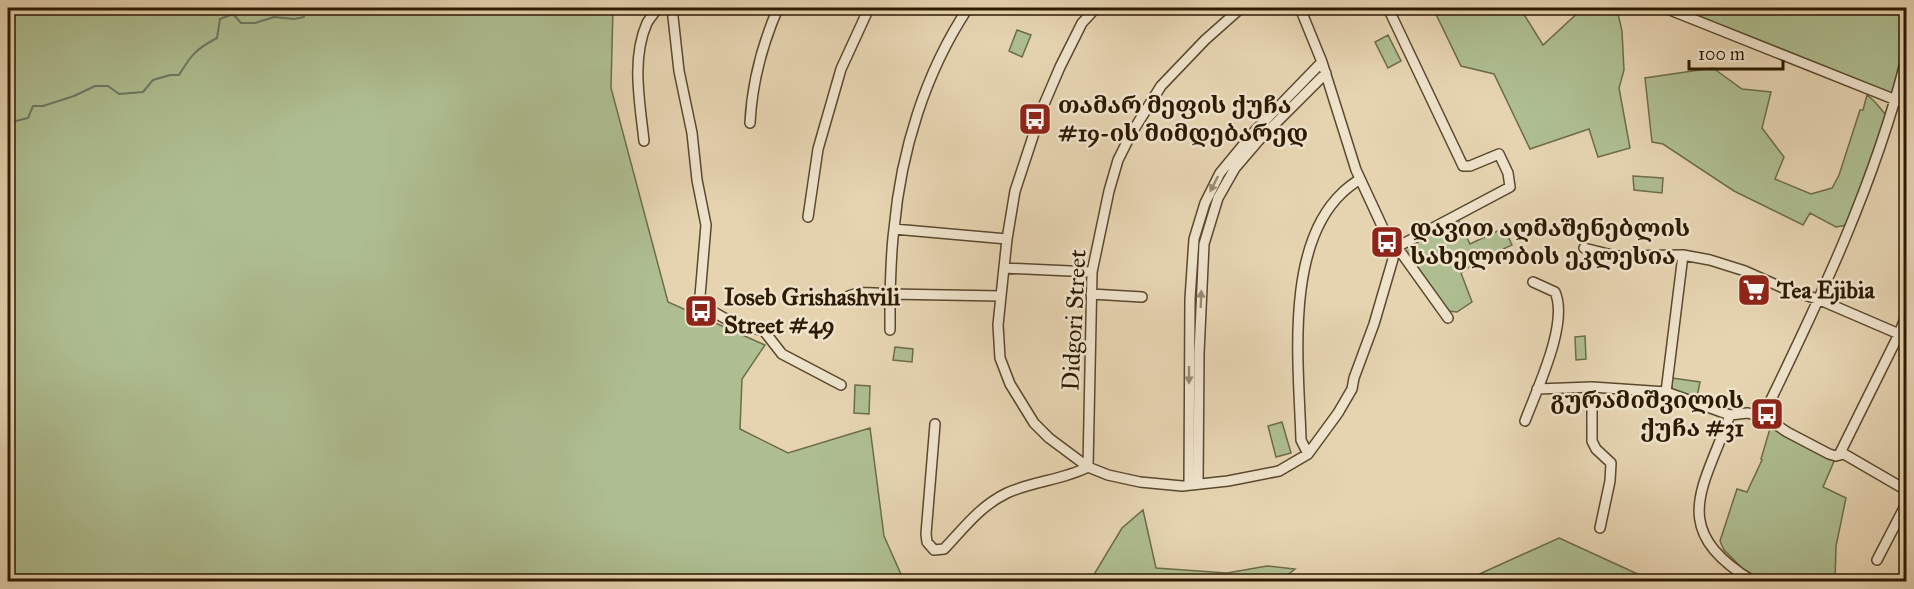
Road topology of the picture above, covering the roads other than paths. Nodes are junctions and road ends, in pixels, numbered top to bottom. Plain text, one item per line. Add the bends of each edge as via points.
1 (658, 8) edge
2 (672, 8) edge
3 (778, 8) edge
4 (869, 8) edge
5 (968, 8) edge
6 (1096, 8) edge
7 (1241, 8) edge
8 (1300, 8) edge
9 (1388, 8) edge
10 (1665, 8) edge
11 (1906, 59) edge
12 (1322, 62) junction
13 (1326, 73) junction
14 (1292, 100) junction
15 (1896, 100) junction
16 (1906, 104) edge
17 (750, 123) dead end
18 (644, 141) dead end
19 (1360, 179) junction
20 (808, 217) dead end
21 (894, 229) junction
22 (1007, 239) junction
23 (1393, 244) junction
24 (1584, 248) dead end
25 (1683, 255) junction
26 (1004, 268) junction
27 (1092, 272) junction
28 (1533, 282) dead end
29 (890, 294) junction
30 (1091, 294) junction
31 (1000, 296) junction
32 (1142, 297) dead end
33 (845, 298) dead end
34 (1820, 300) junction
35 (1906, 316) edge
36 (1449, 318) dead end
37 (890, 330) dead end
38 (1903, 336) edge
39 (841, 385) dead end
40 (1592, 387) junction
41 (1537, 389) junction
42 (1666, 392) junction
43 (1730, 415) junction
44 (1763, 417) junction
45 (1525, 421) dead end
46 (935, 424) dead end
47 (1308, 454) junction
48 (1839, 455) junction
49 (1088, 467) junction
50 (1194, 484) junction
51 (1906, 490) edge
52 (1906, 504) edge
53 (1600, 528) dead end
54 (1877, 560) dead end
55 (1754, 582) edge

1 - 18 street via 647,23 639,58
2 - 39 street via 706,225 700,296 704,306 733,323 764,331 782,354
3 - 17 street via 760,55
4 - 20 street via 841,69 818,149
5 - 21 street via 942,51 923,99 908,146
6 - 22 street via 1082,23 1042,109 1015,191
7 - 27 street, Didgori Street via 1161,86 1131,134 1109,191
8 - 12 street
9 - 23 street via 1463,166 1499,154 1510,187
10 - 15 street
11 - 15 street
12 - 13 street
12 - 14 street
13 - 14 street
13 - 19 street
14 - 50 street via 1253,133 1220,172 1205,202 1194,239 1198,255 1190,299
15 - 16 street
15 - 34 street
19 - 23 street
19 - 47 street via 1341,194 1322,219 1302,276 1298,322 1301,440
21 - 22 street
21 - 29 street
22 - 26 street
23 - 36 street
23 - 47 street via 1393,259 1352,389
24 - 25 street via 1616,256
25 - 34 street via 1745,271
25 - 42 street
26 - 27 street
26 - 31 street
27 - 30 street, Didgori Street
28 - 41 street via 1555,292 1560,307
29 - 31 street
29 - 33 street via 859,292
29 - 37 street
30 - 32 street
30 - 49 street, Didgori Street
31 - 49 street via 1000,358 1010,384 1034,423
34 - 38 street
34 - 44 street
35 - 38 street
38 - 48 street
40 - 41 street
40 - 42 street
40 - 53 street via 1593,444 1611,463
41 - 45 street
42 - 43 street
43 - 44 street via 1747,413
43 - 55 street via 1704,481 1700,524 1707,541 1720,555
44 - 48 street via 1829,454
46 - 49 street via 926,534 934,550 944,549 977,512 1006,493
47 - 50 street via 1279,471
48 - 51 street via 1844,454
49 - 50 street via 1140,482
52 - 54 street

